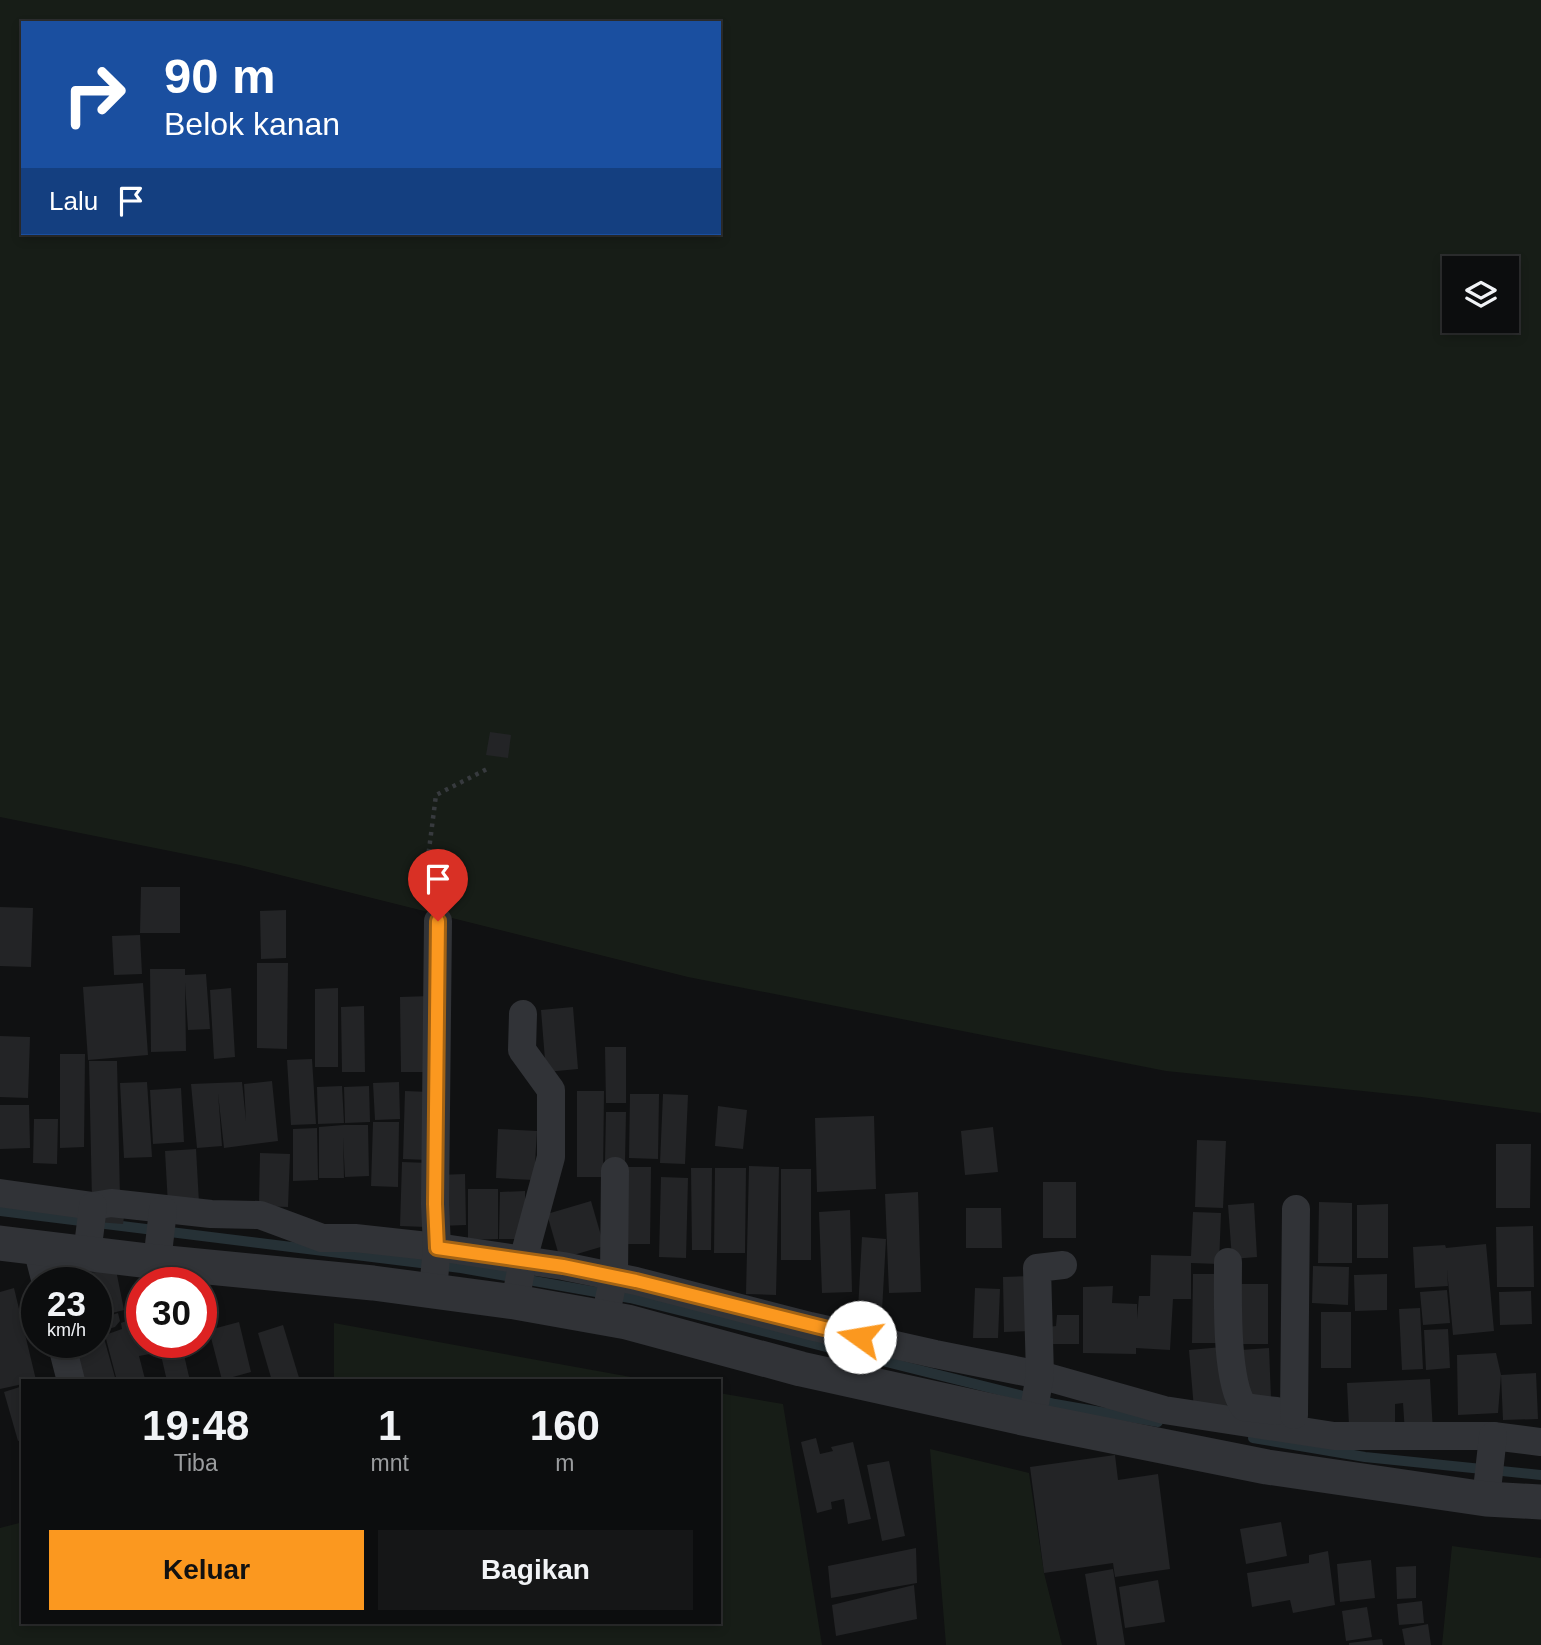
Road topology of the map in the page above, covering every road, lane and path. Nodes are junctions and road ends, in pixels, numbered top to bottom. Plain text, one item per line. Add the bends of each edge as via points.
1 (486, 769) dead end
2 (438, 921) joint
3 (523, 1014) dead end
4 (615, 1171) dead end
5 (0, 1193) edge
6 (1296, 1209) dead end
7 (90, 1229) junction
8 (160, 1236) junction
9 (0, 1243) edge
10 (37, 1248) junction
11 (354, 1258) junction
12 (1228, 1262) dead end
13 (1063, 1265) dead end
14 (42, 1267) edge
15 (435, 1268) junction
16 (519, 1280) junction
17 (621, 1298) junction
18 (806, 1346) junction
19 (65, 1358) edge
20 (70, 1379) edge
21 (1037, 1396) junction
22 (1294, 1415) junction
23 (1541, 1442) edge
24 (1330, 1455) junction
25 (1489, 1469) junction
26 (1541, 1502) edge

1 - 2 path via 436,795 425,881
2 - 15 street
3 - 16 street via 522,1050 551,1090 551,1157
4 - 17 street
5 - 7 street
6 - 22 street
7 - 8 street
7 - 8 street via 111,1203
7 - 10 street
8 - 11 street
8 - 11 street via 260,1215 322,1238
9 - 10 street
10 - 14 street
11 - 15 street
12 - 22 street via 1227,1320 1240,1401 1244,1407
13 - 21 street via 1037,1268
15 - 16 street
16 - 17 street
17 - 18 street
18 - 21 street
18 - 21 street via 935,1354
19 - 20 street
21 - 24 street
21 - 24 street via 1164,1410
22 - 24 street via 1333,1422
23 - 25 street
24 - 25 street
24 - 25 street
25 - 26 street

